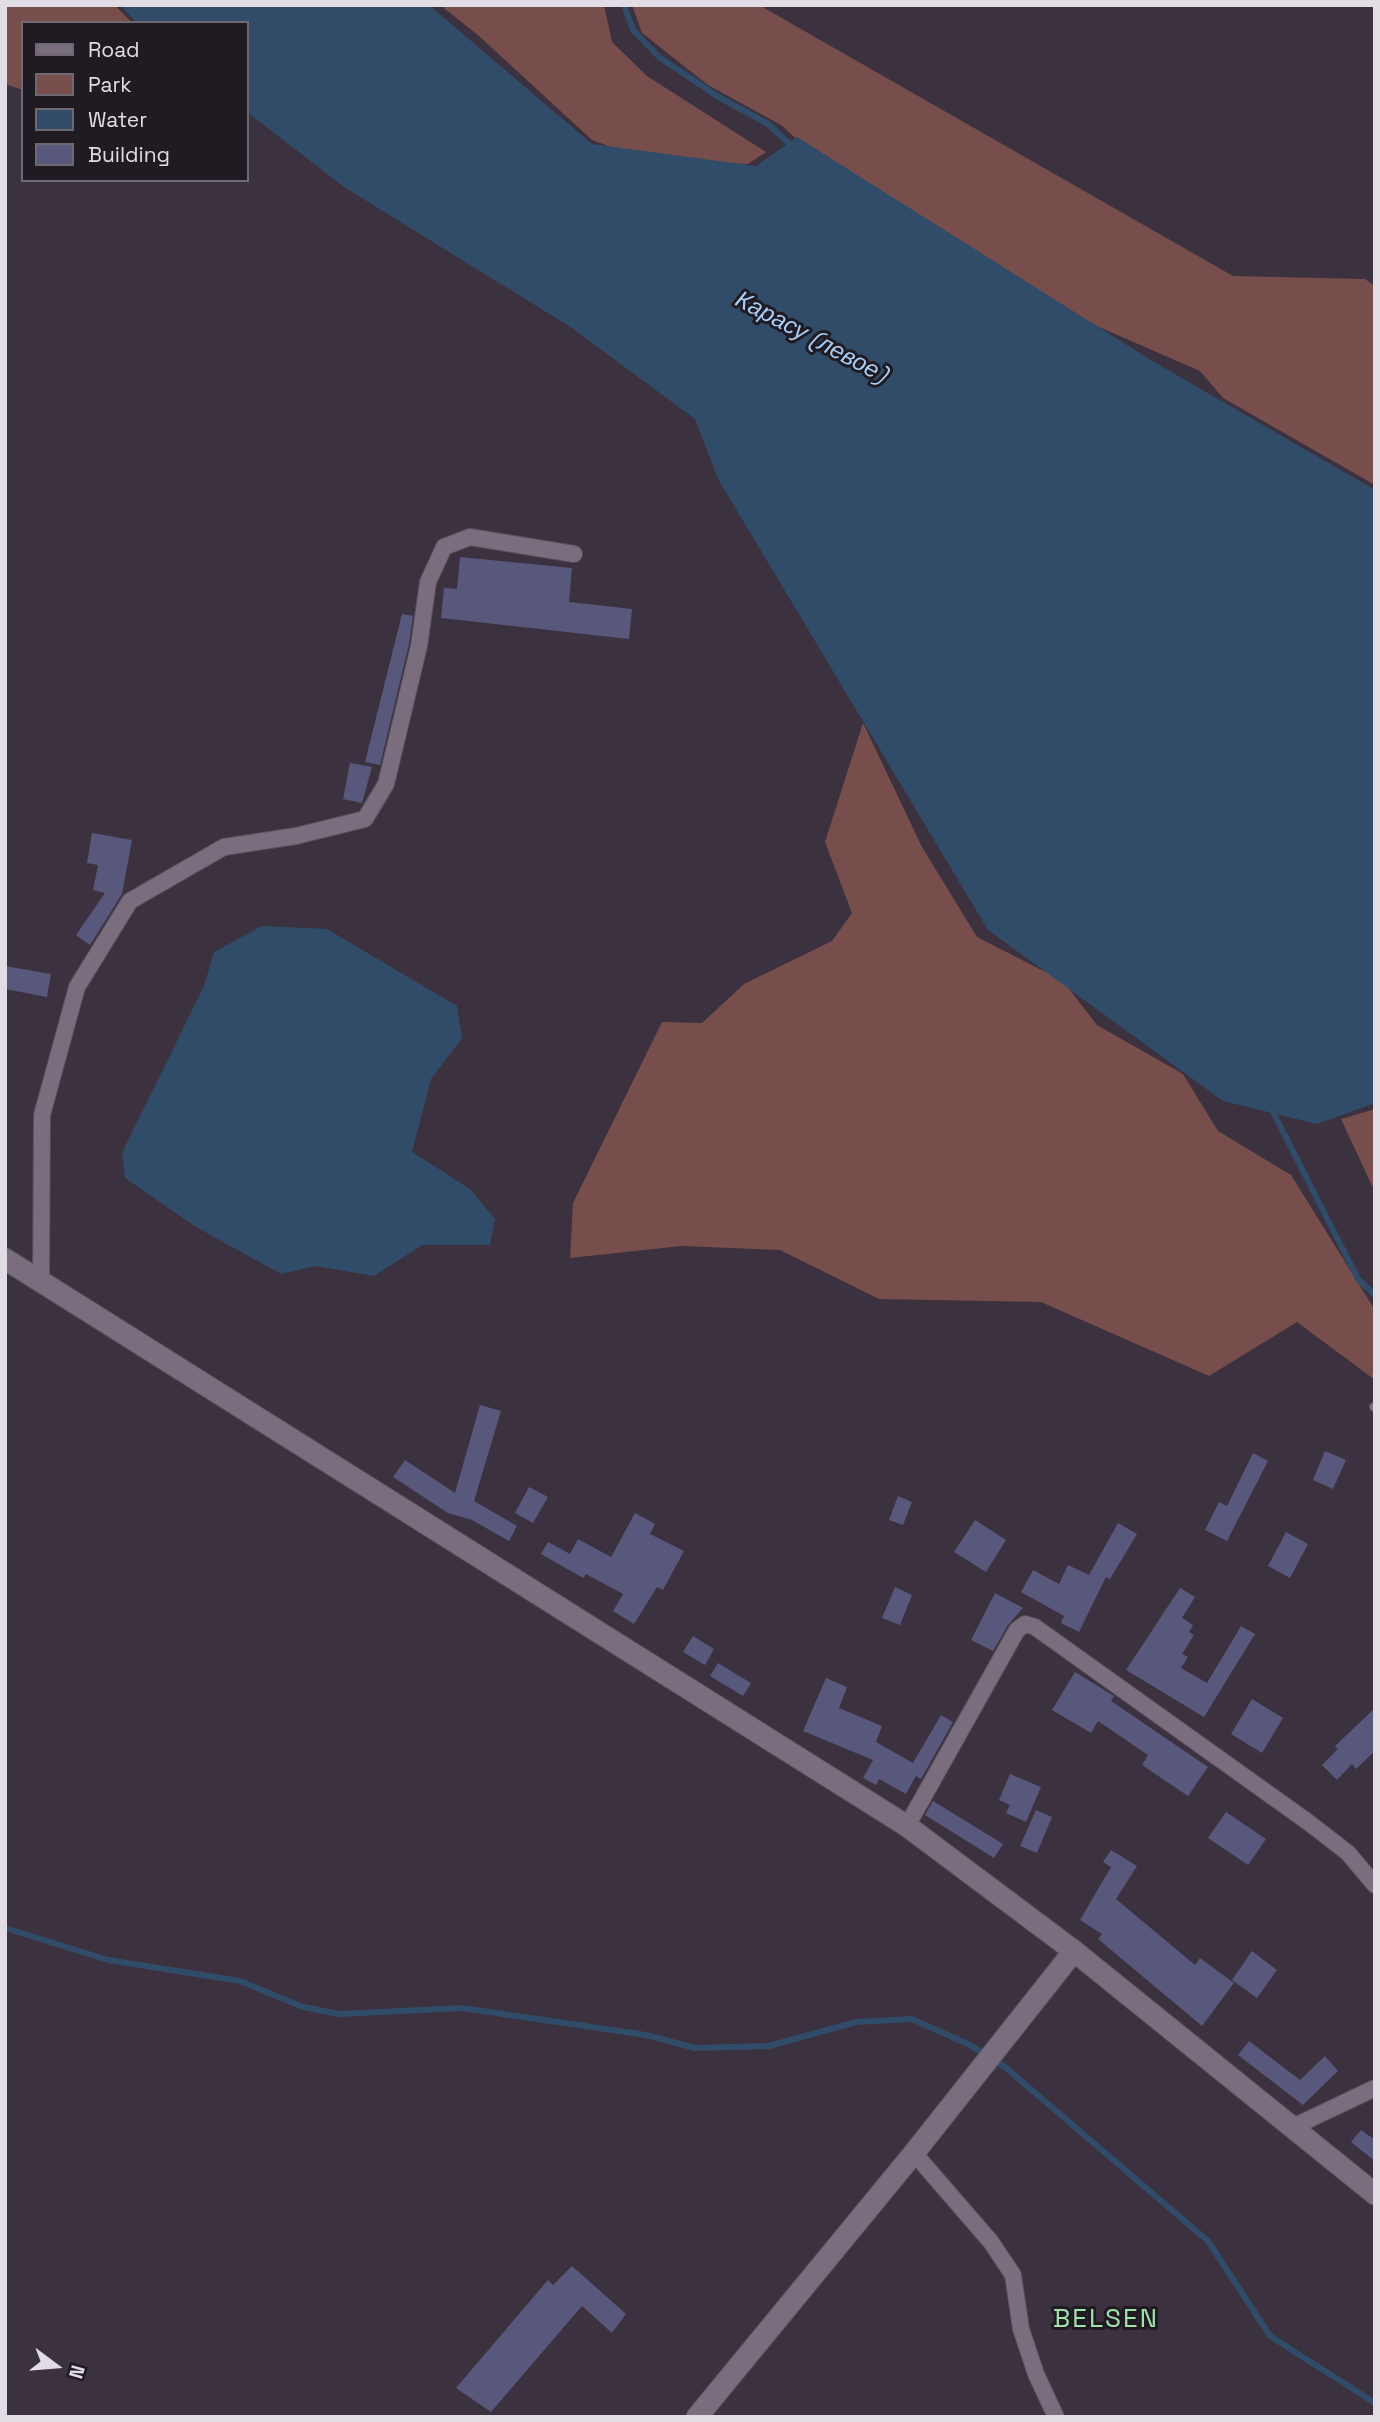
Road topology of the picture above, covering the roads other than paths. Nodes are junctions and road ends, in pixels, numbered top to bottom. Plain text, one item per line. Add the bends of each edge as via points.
1 (575, 554) dead end
2 (5, 1259) edge
3 (41, 1280) junction
4 (907, 1826) junction
5 (1375, 1885) edge
6 (1074, 1951) junction
7 (1375, 2088) edge
8 (1293, 2127) junction
9 (914, 2153) junction
10 (1375, 2194) edge
11 (697, 2417) edge
12 (1056, 2417) edge

1 - 3 street via 470,537 444,547 428,582 419,646 386,784 365,819 224,847 130,901 77,987 42,1115
2 - 3 main road
3 - 4 main road
4 - 5 street via 1017,1630 1025,1625 1035,1627 1308,1822 1348,1853
4 - 6 main road
6 - 8 main road
6 - 9 main road
7 - 8 street
8 - 10 main road
9 - 11 main road
9 - 12 street via 991,2242 1013,2275 1021,2329

